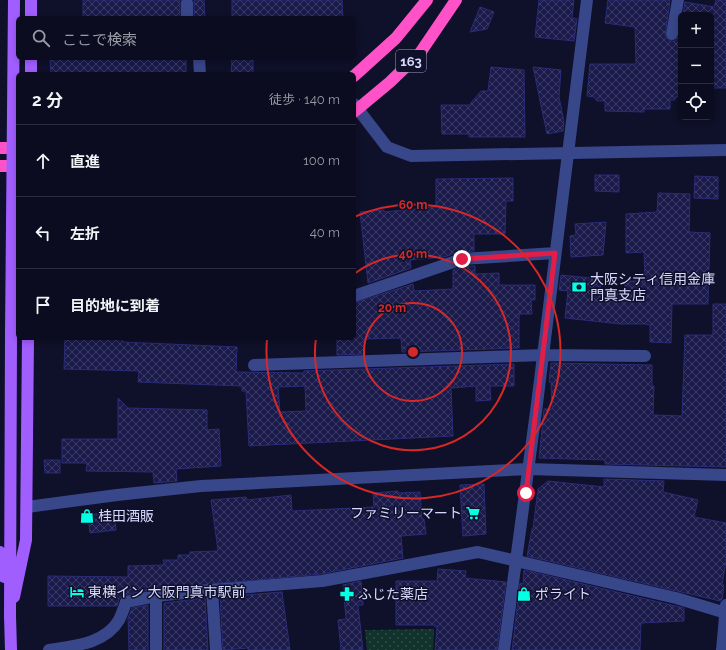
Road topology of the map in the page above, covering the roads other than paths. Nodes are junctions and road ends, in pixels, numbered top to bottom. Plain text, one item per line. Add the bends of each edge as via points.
1 (14, 0) edge
2 (31, 0) edge
3 (427, 0) edge
4 (456, 0) edge
5 (587, 0) edge
6 (678, 0) edge
7 (187, 3) dead end
8 (31, 16) edge
9 (187, 16) edge
10 (672, 34) dead end
11 (31, 60) edge
12 (199, 60) edge
13 (31, 72) edge
14 (200, 72) edge
15 (356, 74) edge
16 (356, 107) edge
17 (356, 109) edge
18 (0, 148) edge
19 (16, 148) edge
20 (726, 150) edge
21 (568, 155) junction
22 (0, 166) edge
23 (16, 166) edge
24 (555, 253) junction
25 (356, 295) edge
26 (28, 340) edge
27 (543, 355) junction
28 (645, 356) dead end
29 (254, 365) dead end
30 (528, 469) junction
31 (726, 475) edge
32 (27, 507) junction
33 (0, 552) edge
34 (516, 560) junction
35 (212, 590) junction
36 (156, 596) junction
37 (725, 610) edge
38 (10, 616) junction
39 (11, 650) edge
40 (49, 650) edge
41 (156, 650) edge
42 (216, 650) edge
43 (504, 650) edge
44 (722, 650) edge

1 - 38 main road, bridge
2 - 8 main road
3 - 15 highway, 163 via 396,38
4 - 16 highway, 163 via 420,53
5 - 21 street
6 - 10 street
7 - 9 street
11 - 13 main road
12 - 14 street
17 - 21 street via 387,147 411,156
18 - 19 highway
20 - 21 street
21 - 24 street
22 - 23 highway
24 - 25 street via 462,259
24 - 27 street
26 - 32 main road
27 - 28 street
27 - 29 street
27 - 30 street
30 - 31 street
30 - 32 street via 201,486 117,494
30 - 34 street
32 - 38 main road via 26,540
33 - 38 main road
34 - 35 street via 478,552 322,581
34 - 37 street
34 - 43 street
35 - 36 street
35 - 42 street
36 - 40 street via 126,602 118,621 104,635 85,644
36 - 41 street
37 - 44 street
38 - 39 main road

